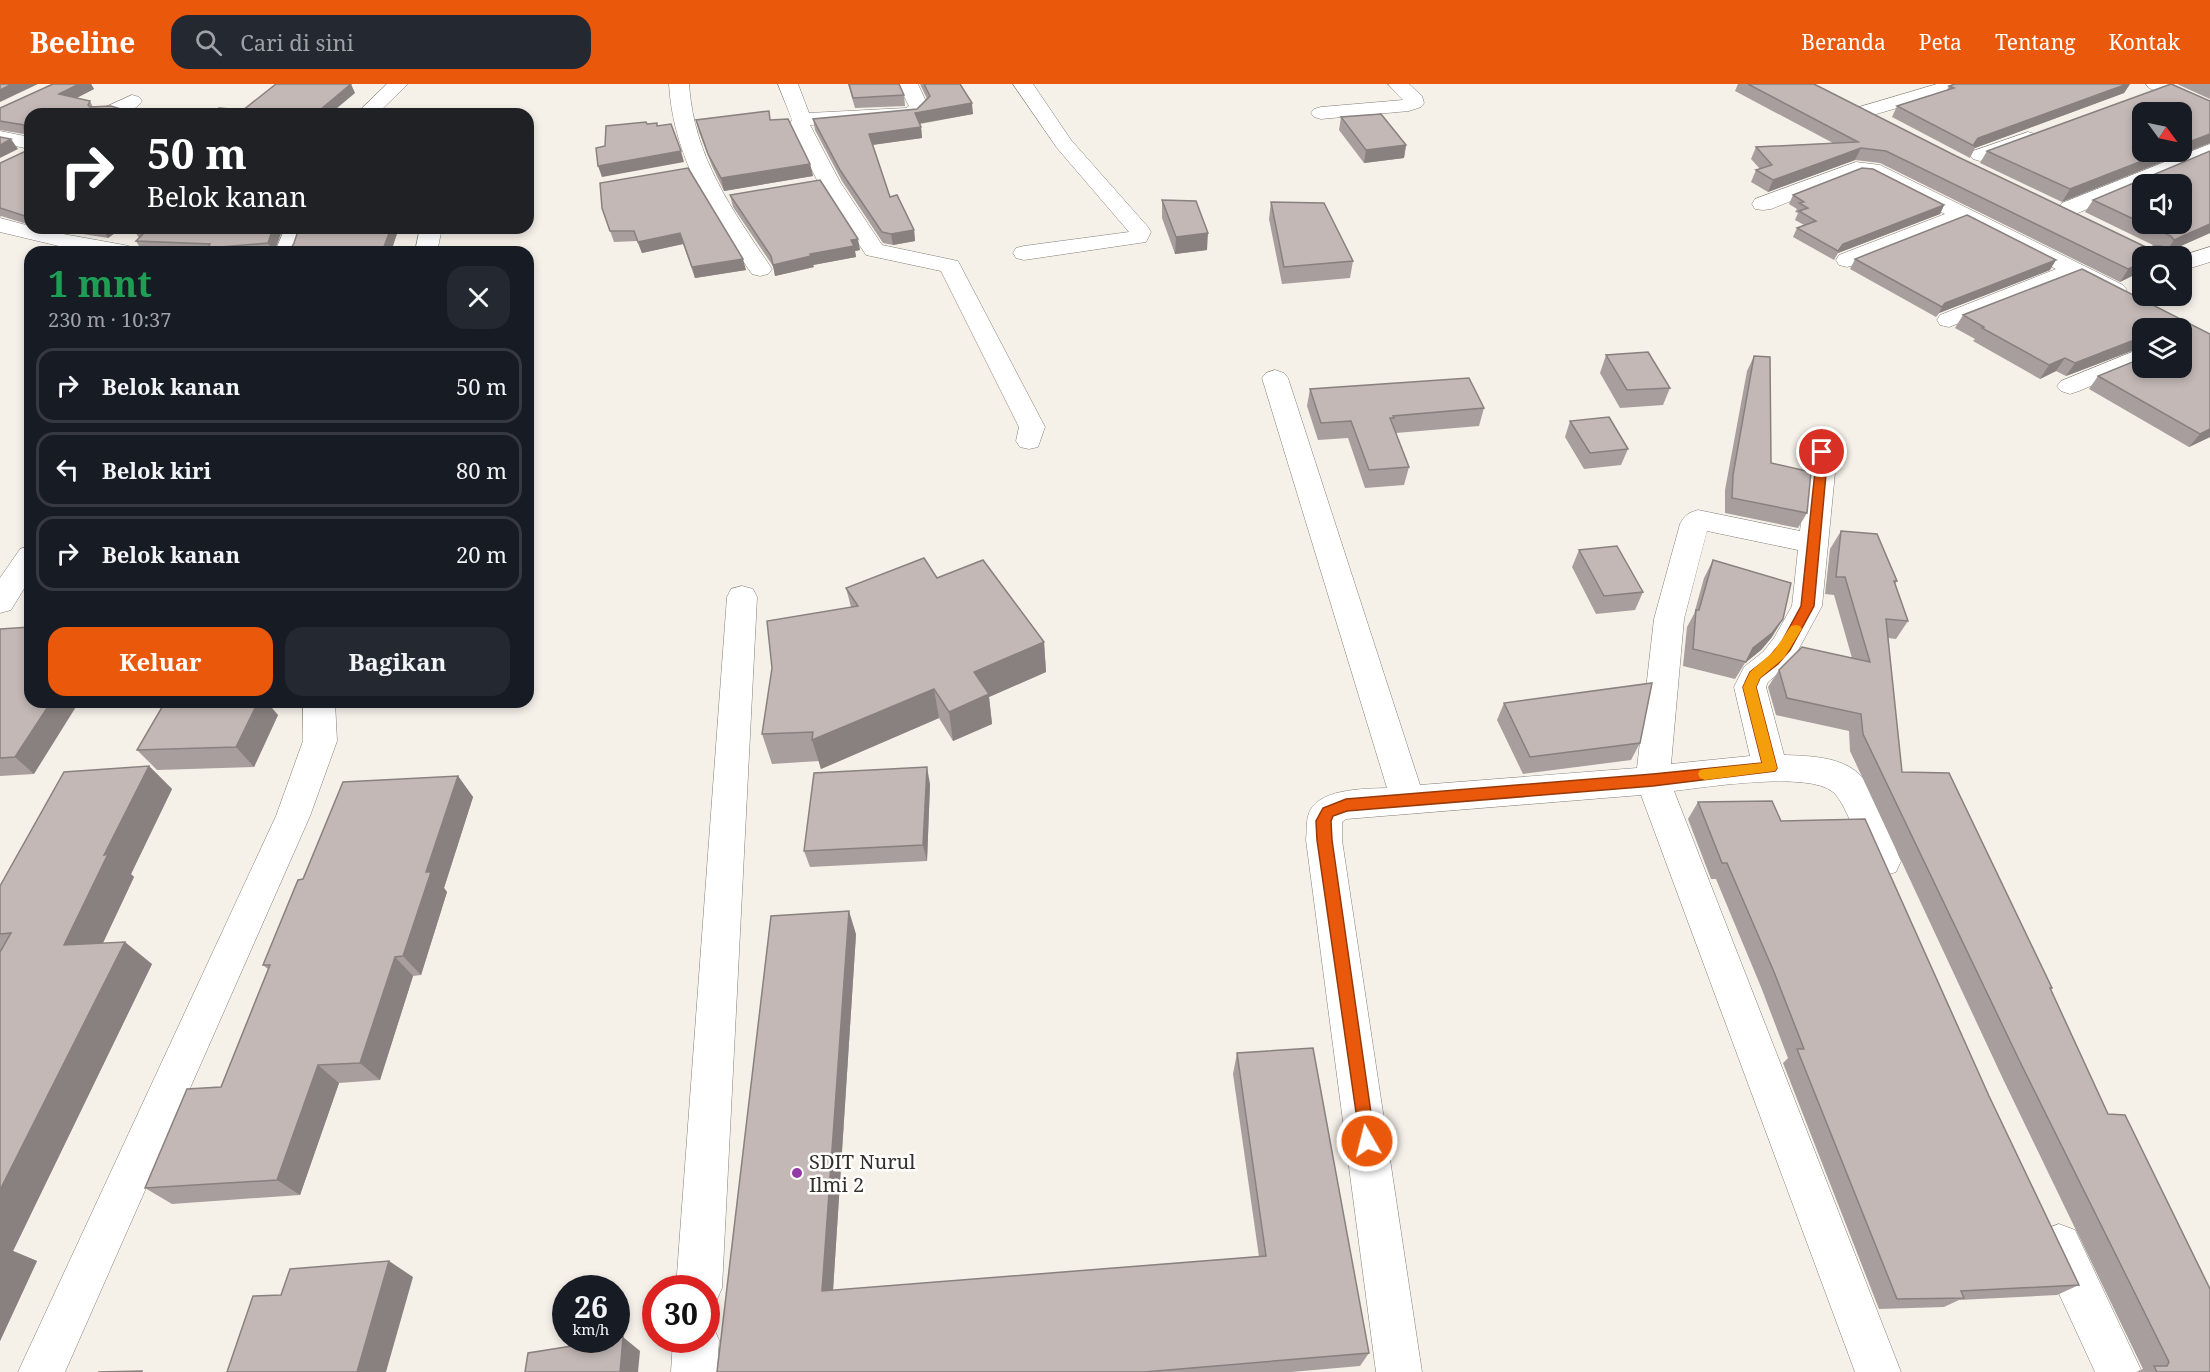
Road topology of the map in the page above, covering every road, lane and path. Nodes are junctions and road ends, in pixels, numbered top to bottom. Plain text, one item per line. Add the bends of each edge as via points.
1 (398, 84) edge
2 (680, 84) edge
3 (788, 84) edge
4 (908, 84) edge
5 (1023, 84) edge
6 (1398, 84) edge
7 (1958, 84) edge
8 (2152, 89) edge
9 (132, 101) dead end
10 (1842, 101) edge
11 (118, 108) edge
12 (372, 108) edge
13 (2210, 109) edge
14 (1321, 112) dead end
15 (1863, 112) junction
16 (802, 120) junction
17 (1884, 123) edge
18 (2044, 132) edge
19 (0, 137) edge
20 (24, 150) edge
21 (2210, 150) edge
22 (700, 168) junction
23 (679, 172) edge
24 (1988, 177) edge
25 (829, 182) junction
26 (807, 185) edge
27 (740, 196) edge
28 (718, 200) junction
29 (1763, 204) dead end
30 (2067, 212) edge
31 (1964, 214) junction
32 (61, 234) edge
33 (123, 245) edge
34 (1024, 253) dead end
35 (2210, 254) edge
36 (1847, 260) dead end
37 (2192, 260) edge
38 (760, 269) dead end
39 (2075, 270) junction
40 (2132, 299) edge
41 (1949, 320) dead end
42 (2132, 359) edge
43 (1275, 378) dead end
44 (2070, 386) dead end
45 (1029, 441) dead end
46 (1822, 452) dead end
47 (1815, 544) junction
48 (24, 565) edge
49 (742, 597) dead end
50 (0, 602) edge
51 (319, 708) edge
52 (1770, 768) junction
53 (1653, 780) junction
54 (1408, 800) junction
55 (1897, 893) edge
56 (2043, 1212) edge
57 (700, 1275) edge
58 (695, 1353) edge
59 (41, 1372) edge
60 (694, 1372) edge
61 (1399, 1372) edge
62 (1878, 1372) edge
63 (2119, 1372) edge

1 - 12 street
2 - 22 street via 682,123
3 - 16 street
4 - 16 street via 919,108 911,114
5 - 34 street via 1064,144 1140,232 1130,239
6 - 14 street via 1414,103
7 - 15 street
8 - 13 street
9 - 11 street
10 - 15 street
15 - 17 street
16 - 25 street via 799,124
18 - 24 street via 1974,161
19 - 20 street
21 - 30 street
22 - 23 street
22 - 28 street
25 - 26 street
25 - 45 street via 874,250 950,266 1032,427
27 - 28 street
28 - 38 street
29 - 31 street via 1863,168 1880,171
31 - 36 street
31 - 39 street
32 - 33 street
35 - 37 street
39 - 40 street
39 - 41 street
42 - 44 street
43 - 54 street
46 - 47 street
47 - 52 street via 1804,616 1774,660 1755,675 1750,687
47 - 53 street via 1706,521 1694,524 1669,619
48 - 50 street
49 - 57 street
51 - 59 street via 320,741 293,816
52 - 53 street
52 - 55 street via 1826,772 1848,784
53 - 54 street
53 - 62 street
54 - 61 street via 1346,805 1328,812 1324,821
56 - 63 street
58 - 60 street

